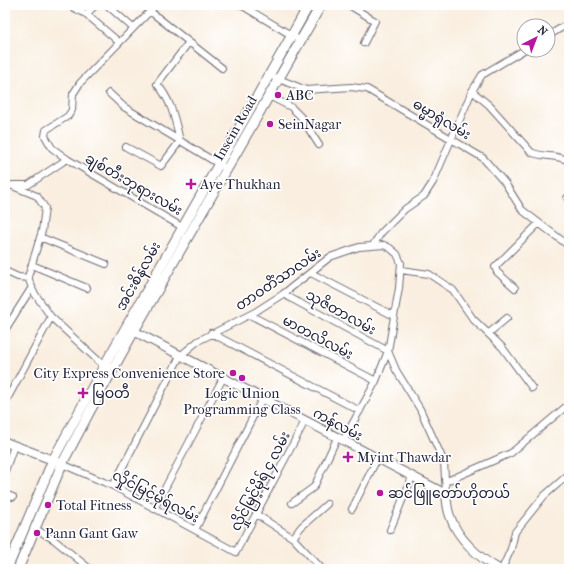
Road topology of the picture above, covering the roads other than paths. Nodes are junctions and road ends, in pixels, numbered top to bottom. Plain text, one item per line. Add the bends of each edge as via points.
1 (68, 5) edge
2 (96, 5) edge
3 (107, 5) edge
4 (156, 5) edge
5 (241, 5) edge
6 (309, 5) edge
7 (321, 5) edge
8 (349, 5) edge
9 (150, 12) junction
10 (86, 14) junction
11 (569, 23) edge
12 (133, 28) junction
13 (556, 31) edge
14 (292, 35) junction
15 (301, 41) junction
16 (119, 42) junction
17 (189, 42) junction
18 (364, 43) dead end
19 (516, 55) edge
20 (222, 68) dead end
21 (269, 75) junction
22 (278, 80) junction
23 (472, 91) junction
24 (109, 93) dead end
25 (269, 96) junction
26 (450, 138) junction
27 (180, 141) junction
28 (319, 145) dead end
29 (126, 147) dead end
30 (67, 159) junction
31 (569, 161) edge
32 (217, 164) junction
33 (227, 169) junction
34 (8, 184) edge
35 (539, 222) junction
36 (182, 226) junction
37 (40, 237) junction
38 (373, 245) junction
39 (569, 246) edge
40 (106, 264) dead end
41 (32, 265) junction
42 (401, 270) junction
43 (5, 271) edge
44 (311, 273) junction
45 (29, 278) junction
46 (32, 287) junction
47 (87, 288) dead end
48 (515, 288) dead end
49 (283, 294) junction
50 (250, 315) junction
51 (394, 316) junction
52 (51, 317) junction
53 (507, 318) dead end
54 (130, 329) junction
55 (5, 330) edge
56 (212, 333) junction
57 (489, 333) junction
58 (388, 351) junction
59 (180, 356) junction
60 (108, 368) junction
61 (223, 378) junction
62 (376, 381) junction
63 (532, 388) dead end
64 (262, 399) junction
65 (5, 403) edge
66 (569, 404) edge
67 (360, 411) junction
68 (304, 421) junction
69 (340, 440) junction
70 (5, 442) edge
71 (14, 446) junction
72 (377, 459) junction
73 (53, 460) junction
74 (62, 464) junction
75 (5, 471) edge
76 (569, 474) edge
77 (412, 477) junction
78 (447, 481) junction
79 (113, 486) junction
80 (5, 494) edge
81 (446, 494) junction
82 (13, 497) dead end
83 (292, 503) dead end
84 (327, 504) dead end
85 (154, 509) junction
86 (352, 509) dead end
87 (256, 514) junction
88 (34, 528) junction
89 (195, 530) junction
90 (390, 530) dead end
91 (293, 538) junction
92 (236, 552) joint
93 (7, 569) edge
94 (18, 569) edge
95 (90, 569) edge
96 (322, 569) edge
97 (501, 569) edge

1 - 10 street
2 - 10 street
3 - 12 street
4 - 9 street
5 - 14 street
6 - 14 main road, အင်းစိန်လမ်း
7 - 15 main road, Insein Road
8 - 18 street via 375,21
9 - 12 street
9 - 17 street
10 - 16 street
11 - 13 street
12 - 16 street
14 - 15 street
14 - 21 main road, အင်းစိန်လမ်း
15 - 22 main road, Insein Road
16 - 30 street via 80,83 73,94 72,110 68,116 46,130 44,136 52,148
17 - 20 street
17 - 27 street via 157,84 167,95
19 - 23 street via 482,76
21 - 22 street, ဓမ္မာရုံလမ်း
21 - 32 main road, အင်းစိန်လမ်း
22 - 25 main road, Insein Road
22 - 26 street, ဓမ္မာရုံလမ်း via 306,90 351,87 368,90
23 - 26 street
23 - 31 street via 489,105 531,152 553,155
24 - 27 street via 124,107
25 - 28 street via 291,107 301,117
25 - 33 main road, Insein Road
26 - 35 street, ဓမ္မာရုံလမ်း via 484,158 522,210
26 - 38 street via 433,182 424,196 405,209
27 - 29 street via 161,166
27 - 32 street
30 - 34 street, ချစ်တီးဘုရားလမ်း via 28,185
30 - 36 street, ချစ်တီးဘုရားလမ်း
32 - 33 street
32 - 36 main road, အင်းစိန်လမ်း
33 - 54 main road, Insein Road
34 - 37 street via 41,199 45,208
35 - 39 street, ဓမ္မာရုံလမ်း
35 - 48 street via 495,267
36 - 54 main road, အင်းစိန်လမ်း
37 - 40 street
37 - 41 street
38 - 42 street via 384,245 397,254
38 - 44 street, တာဝတိံသာလမ်း via 347,250 330,258
41 - 45 street
41 - 47 street
42 - 51 street
42 - 57 street via 428,274 453,290 473,319
43 - 45 street via 18,277
44 - 49 street, တာဝတိံသာလမ်း
44 - 51 street
45 - 46 street
46 - 52 street
46 - 55 street
49 - 50 street, တာဝတိံသာလမ်း
49 - 58 street, သုဇိတာလမ်း
50 - 56 street, တာဝတိံသာလမ်း
50 - 62 street, မာတလိလမ်း
51 - 58 street
52 - 60 street
52 - 65 street
53 - 57 street
54 - 59 main road, ကန်လမ်း
54 - 60 main road, Insein Road
56 - 59 street, တာဝတိံသာလမ်း
56 - 67 street
57 - 63 street
58 - 62 street
58 - 78 street via 428,426 444,462
59 - 61 main road, ကန်လမ်း
59 - 79 street
60 - 73 main road
60 - 74 main road, Insein Road via 90,411
61 - 64 main road, ကန်လမ်း
61 - 85 street
62 - 67 street
64 - 68 main road, ကန်လမ်း
64 - 89 street
66 - 78 street via 511,453
67 - 69 street
68 - 69 main road, ကန်လမ်း
68 - 87 street, လှိုင်မြင့်မိုရ် ၄ လမ်း
69 - 72 main road, ကန်လမ်း
69 - 83 street via 314,487
70 - 71 main road
71 - 73 main road
71 - 75 street
72 - 77 main road, ကန်လမ်း
72 - 86 street
73 - 74 main road
73 - 93 main road
74 - 79 street, လှိုင်မြင့်မိုရ်လမ်း
74 - 88 main road
76 - 97 street via 544,496 515,532 509,554
77 - 81 main road, ကန်လမ်း
77 - 90 street
78 - 81 street
79 - 85 street, လှိုင်မြင့်မိုရ်လမ်း
80 - 82 street
81 - 97 main road via 449,515 455,528 472,548
84 - 91 street via 301,527
85 - 89 street, လှိုင်မြင့်မိုရ်လမ်း
87 - 91 street
87 - 92 street, လှိုင်မြင့်မိုရ် ၄ လမ်း
88 - 94 main road
88 - 95 street via 53,539
89 - 92 street, လှိုင်မြင့်မိုရ်လမ်း
91 - 96 street

